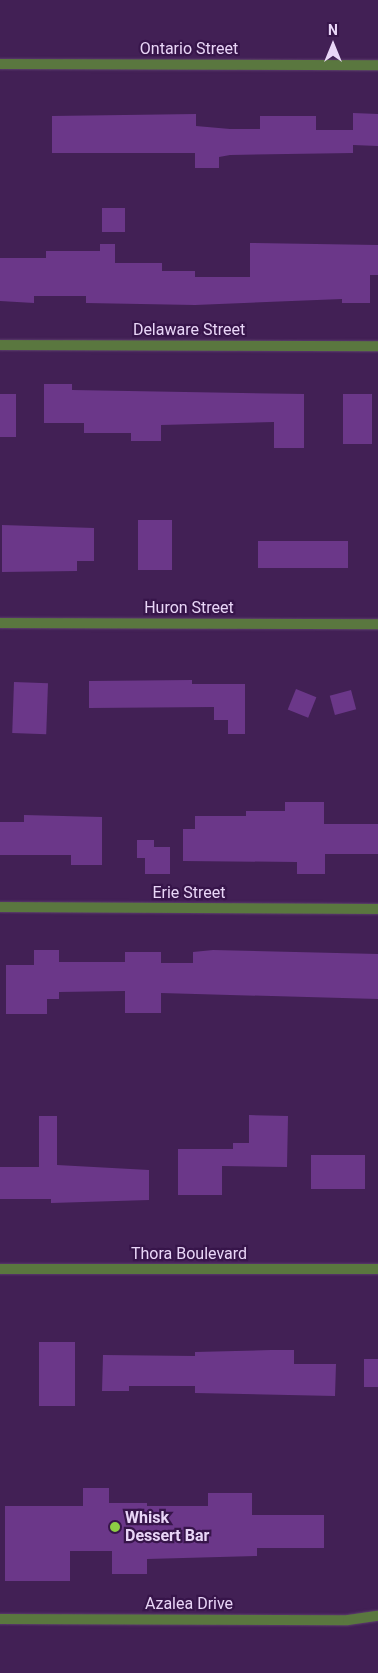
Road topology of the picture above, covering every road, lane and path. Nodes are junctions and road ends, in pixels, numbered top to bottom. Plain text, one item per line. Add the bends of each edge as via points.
1 (0, 64) edge
2 (378, 65) edge
3 (0, 345) edge
4 (378, 346) edge
5 (0, 623) edge
6 (378, 624) edge
7 (0, 908) edge
8 (378, 909) edge
9 (0, 1269) edge
10 (378, 1269) edge
11 (378, 1616) edge
12 (0, 1619) edge

1 - 2 street, Ontario Street
3 - 4 street, Delaware Street
5 - 6 street, Huron Street
7 - 8 street, Erie Street
9 - 10 street, Thora Boulevard
11 - 12 street, Azalea Drive via 348,1620

